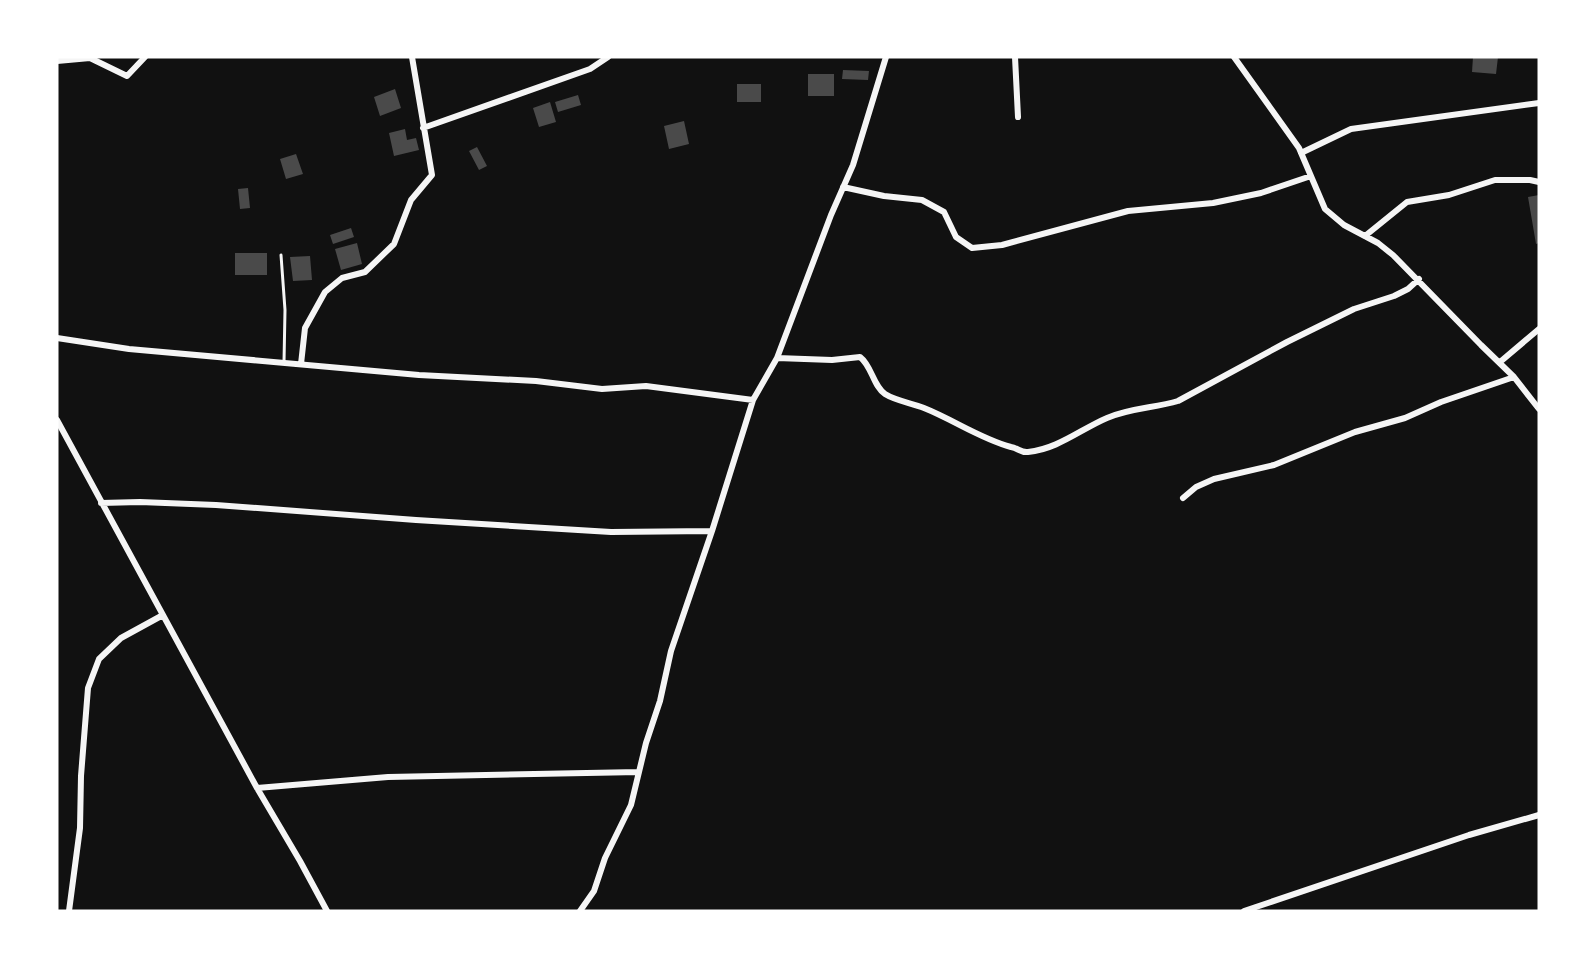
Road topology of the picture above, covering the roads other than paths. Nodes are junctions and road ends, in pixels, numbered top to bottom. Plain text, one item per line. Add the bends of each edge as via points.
1 (145, 57) edge
2 (412, 57) edge
3 (607, 57) edge
4 (886, 57) edge
5 (1015, 57) edge
6 (1234, 57) edge
7 (57, 61) edge
8 (1539, 103) edge
9 (1018, 117) dead end
10 (423, 128) junction
11 (1301, 153) junction
12 (1311, 176) junction
13 (1539, 182) edge
14 (843, 187) junction
15 (1365, 236) junction
16 (281, 255) dead end
17 (1419, 279) junction
18 (1539, 329) edge
19 (57, 338) edge
20 (777, 358) junction
21 (284, 362) junction
22 (1500, 362) junction
23 (301, 364) junction
24 (1514, 377) junction
25 (753, 400) junction
26 (1539, 409) edge
27 (57, 420) edge
28 (1182, 498) dead end
29 (101, 503) junction
30 (712, 531) junction
31 (163, 615) junction
32 (639, 772) junction
33 (257, 788) junction
34 (1539, 815) edge
35 (69, 911) edge
36 (327, 911) edge
37 (580, 911) edge
38 (1244, 911) edge

1 - 7 street via 127,76 90,58
2 - 10 street
3 - 10 street via 590,69
4 - 14 street
5 - 9 street
6 - 11 street
8 - 11 street via 1351,129
10 - 23 street via 432,175 411,200 394,244 365,272 342,278 325,292 305,328
11 - 12 street
12 - 14 street via 1261,193 1213,203 1128,211 1002,244 972,248 956,237 944,212 922,200
12 - 15 street via 1325,209
13 - 15 street via 1495,180 1449,195 1407,202
14 - 20 street
15 - 17 street
16 - 21 lane
17 - 20 street via 1408,289 1354,309 1178,401 1125,411 1031,452 999,445 955,421 885,394 860,357
17 - 22 street
18 - 22 street
19 - 21 street via 129,350
20 - 25 street
21 - 23 street
22 - 24 street
23 - 25 street via 602,389 646,386
24 - 26 street
24 - 28 street via 1405,418 1355,432 1274,465 1214,479
25 - 30 street
27 - 29 street
29 - 30 street via 216,505 611,532
29 - 31 street
30 - 32 street via 671,651
31 - 33 street
31 - 35 street via 121,638 99,659 88,688 80,828
32 - 33 street via 388,777
32 - 37 street via 631,805 594,891
33 - 36 street
34 - 38 street

